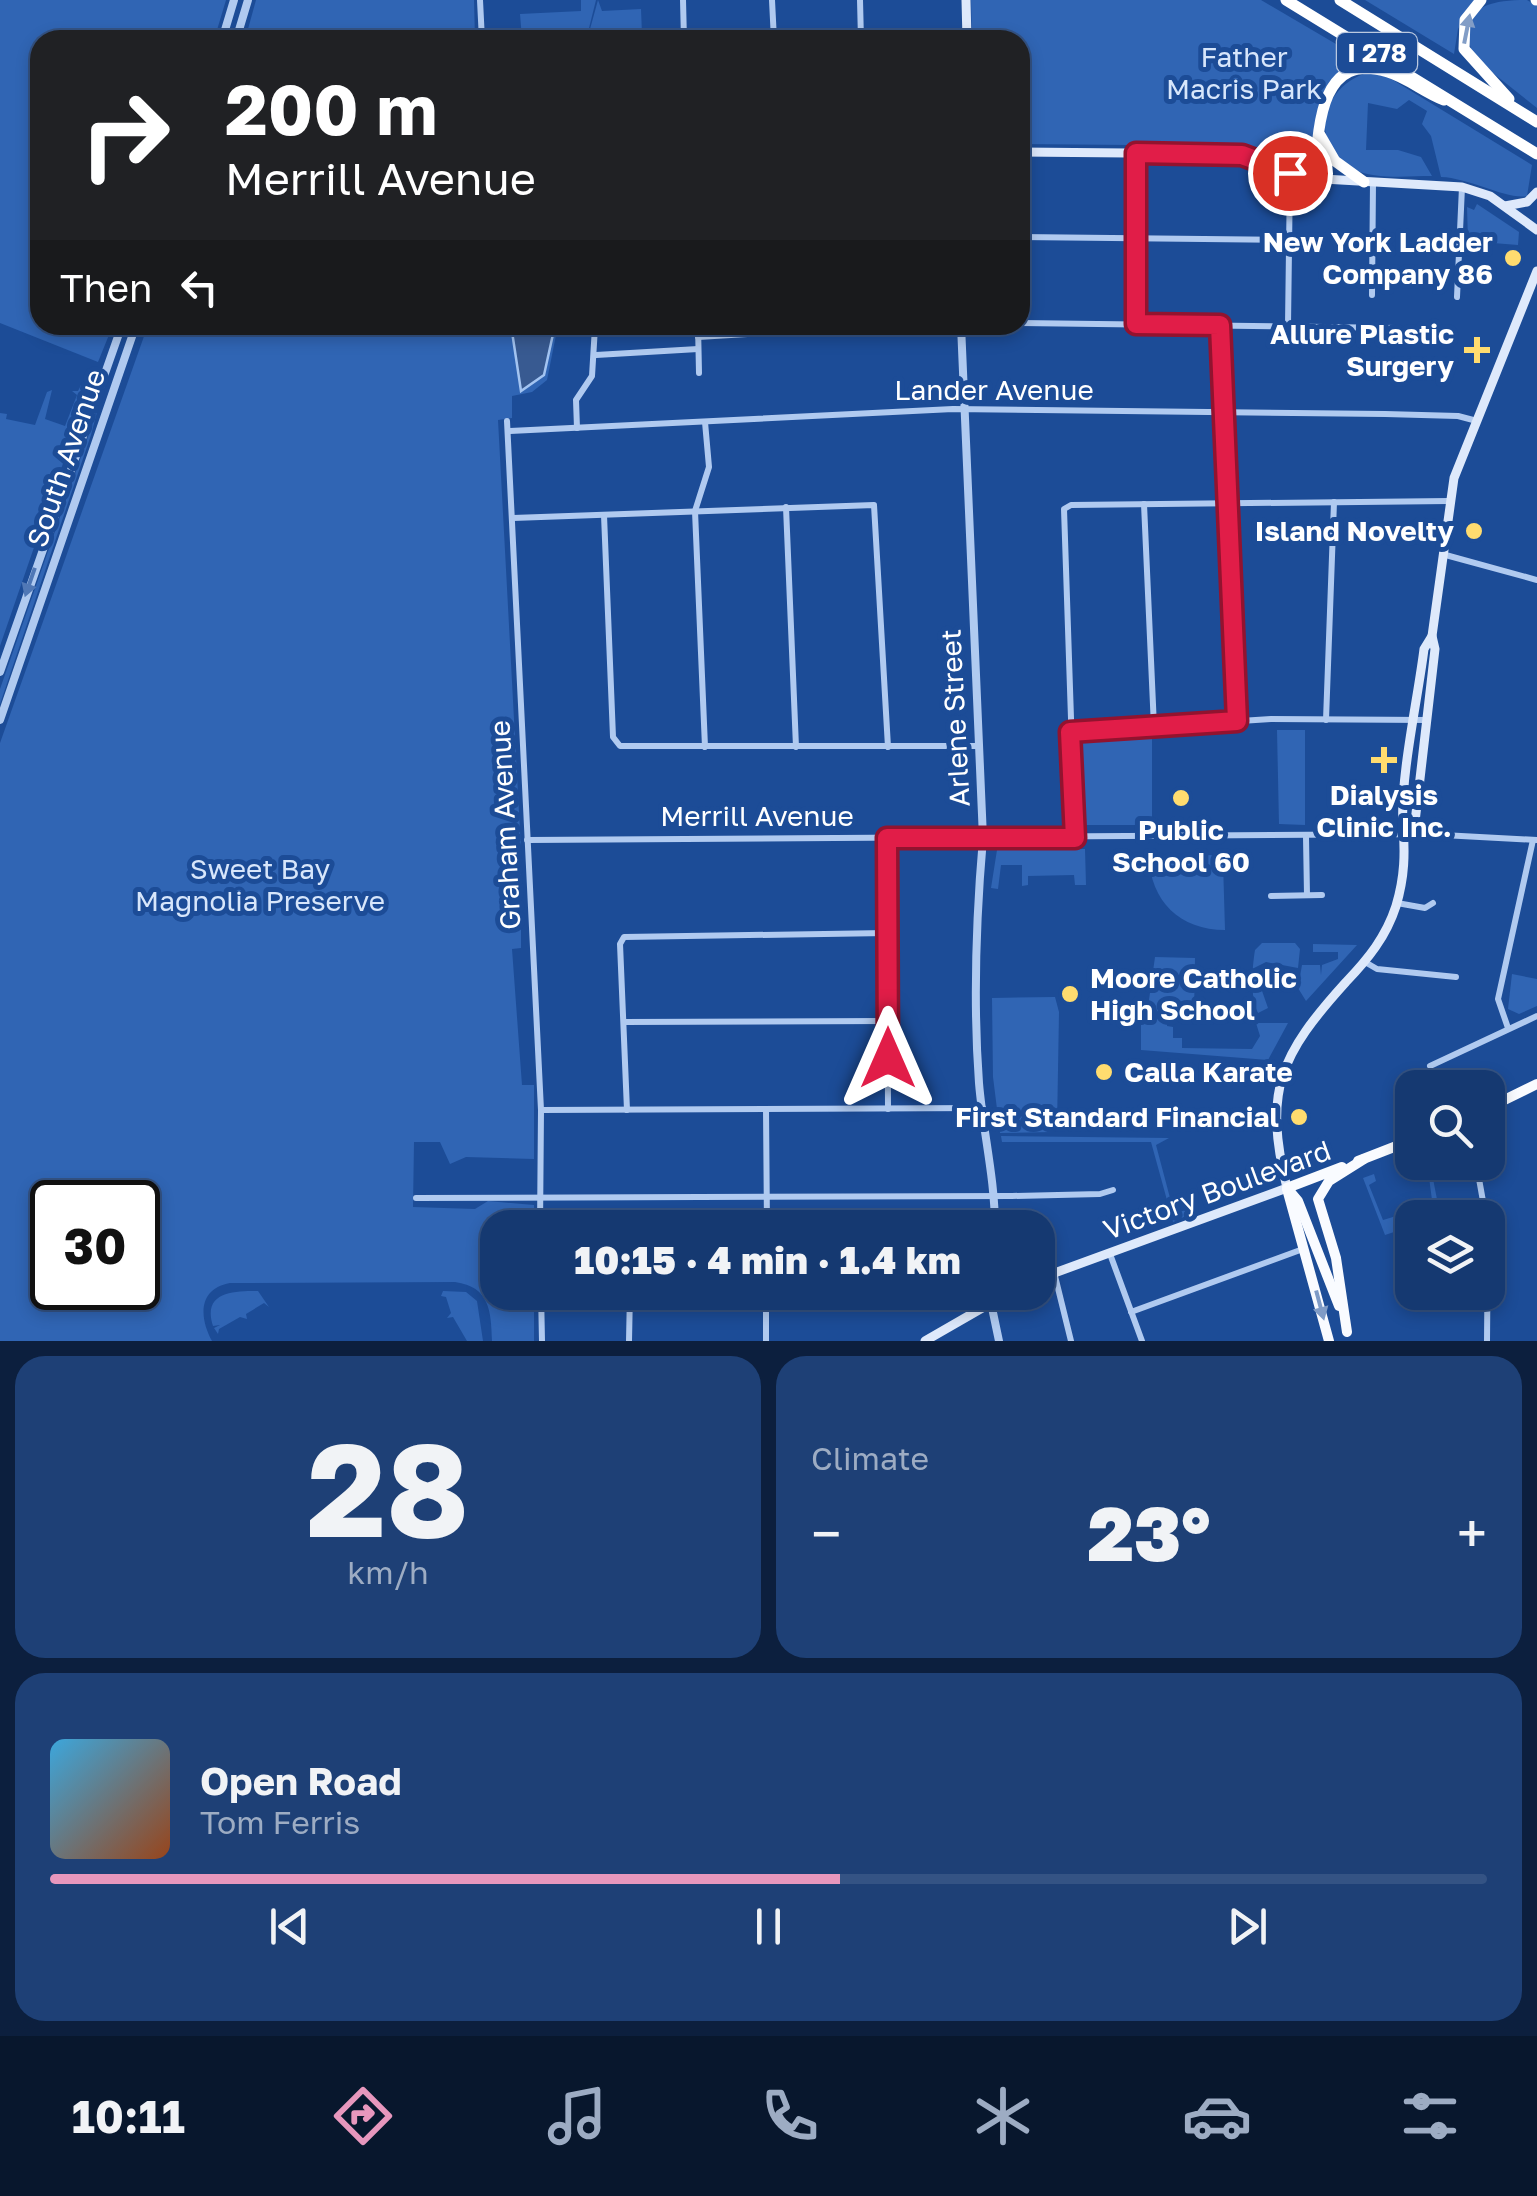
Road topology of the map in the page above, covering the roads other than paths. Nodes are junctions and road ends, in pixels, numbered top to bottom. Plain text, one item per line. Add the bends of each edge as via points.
1 (234, 0) edge
2 (248, 0) edge
3 (480, 0) edge
4 (683, 0) edge
5 (772, 0) edge
6 (860, 0) edge
7 (966, 0) edge
8 (1286, 0) edge
9 (1340, 0) edge
10 (1481, 0) edge
11 (225, 30) edge
12 (239, 30) edge
13 (482, 30) edge
14 (684, 30) edge
15 (774, 30) edge
16 (861, 30) edge
17 (966, 30) edge
18 (1466, 108) junction
19 (1519, 110) junction
20 (1537, 122) edge
21 (1318, 130) junction
22 (1030, 152) edge
23 (1136, 153) junction
24 (1535, 153) edge
25 (1290, 173) junction
26 (1315, 179) junction
27 (1369, 182) junction
28 (1462, 187) junction
29 (1537, 192) edge
30 (1505, 206) junction
31 (1537, 230) edge
32 (1030, 237) edge
33 (1137, 239) junction
34 (1289, 240) junction
35 (1537, 271) edge
36 (1372, 296) dead end
37 (1457, 298) dead end
38 (1030, 322) edge
39 (1136, 324) junction
40 (1220, 325) junction
41 (1288, 326) junction
42 (1397, 328) dead end
43 (118, 335) edge
44 (133, 335) edge
45 (596, 335) edge
46 (731, 335) edge
47 (960, 335) edge
48 (698, 337) joint
49 (698, 349) junction
50 (596, 355) junction
51 (700, 374) dead end
52 (964, 409) junction
53 (1224, 412) junction
54 (507, 420) dead end
55 (706, 422) junction
56 (1478, 422) junction
57 (577, 428) junction
58 (510, 430) junction
59 (1449, 501) junction
60 (1334, 502) junction
61 (1228, 503) junction
62 (1144, 504) junction
63 (786, 507) junction
64 (694, 511) junction
65 (604, 514) junction
66 (513, 518) junction
67 (1442, 554) junction
68 (1537, 580) edge
69 (0, 672) edge
70 (0, 720) edge
71 (1326, 720) junction
72 (1421, 720) junction
73 (1237, 721) junction
74 (1154, 727) junction
75 (1070, 732) junction
76 (888, 746) junction
77 (978, 746) junction
78 (706, 747) junction
79 (796, 747) junction
80 (1407, 834) junction
81 (1306, 837) junction
82 (887, 838) junction
83 (983, 838) junction
84 (1075, 838) junction
85 (527, 840) junction
86 (1535, 840) edge
87 (1308, 895) junction
88 (1322, 895) dead end
89 (1271, 896) dead end
90 (1397, 903) junction
91 (1433, 904) dead end
92 (887, 933) junction
93 (1365, 962) junction
94 (1456, 977) dead end
95 (1537, 1016) edge
96 (888, 1021) junction
97 (623, 1022) junction
98 (1508, 1028) junction
99 (1430, 1066) dead end
100 (1537, 1084) edge
101 (1505, 1100) edge
102 (888, 1108) junction
103 (982, 1108) junction
104 (766, 1109) junction
105 (541, 1110) junction
106 (627, 1110) junction
107 (1395, 1147) edge
108 (1364, 1159) junction
109 (1287, 1188) junction
110 (1113, 1190) dead end
111 (768, 1196) junction
112 (995, 1196) junction
113 (416, 1198) dead end
114 (540, 1198) junction
115 (540, 1210) edge
116 (768, 1210) edge
117 (995, 1210) edge
118 (1302, 1249) junction
119 (1110, 1254) junction
120 (1055, 1272) joint
121 (541, 1310) edge
122 (630, 1310) edge
123 (766, 1310) edge
124 (973, 1310) edge
125 (994, 1310) edge
126 (1487, 1310) edge
127 (1131, 1312) junction
128 (1348, 1337) edge
129 (1326, 1340) edge
130 (542, 1341) edge
131 (629, 1341) edge
132 (766, 1341) edge
133 (925, 1341) edge
134 (999, 1341) edge
135 (1072, 1341) edge
136 (1142, 1341) edge
137 (1487, 1341) edge

1 - 11 street
2 - 12 street
3 - 13 street
4 - 14 street
5 - 15 street
6 - 16 street
7 - 17 main road
8 - 18 highway, I 278
9 - 19 highway, I 278
19 -> 10 highway via 1464,49 1463,27
18 - 21 highway via 1390,72 1365,70 1333,87
18 - 24 highway, I 278
19 - 20 highway, I 278
21 - 26 highway
21 - 27 highway via 1330,156
22 - 23 main road
23 - 25 main road via 1242,155
23 - 33 street
25 - 26 main road
25 - 34 street
26 - 27 main road
27 - 28 main road
27 - 36 street
28 - 30 main road
28 - 37 street
29 - 30 main road via 1527,202
30 - 31 main road
32 - 33 street
33 - 34 street
33 - 39 street
34 - 41 street
35 - 56 main road
38 - 39 street
39 - 40 street
40 - 41 street
40 - 53 street
41 - 42 street
43 -> 69 street, South Avenue
44 - 70 street, South Avenue
45 - 50 street
46 - 48 street
47 - 52 street, Arlene Street
48 - 49 street
49 - 50 street
49 - 51 street
50 - 57 street via 590,382 576,400
52 - 53 street, Lander Avenue
52 - 55 street, Lander Avenue
52 - 77 street, Arlene Street
53 - 56 street, Lander Avenue via 1458,416
53 - 61 street
54 - 58 street, Graham Avenue
55 - 57 street, Lander Avenue
55 - 64 street via 709,467
56 - 59 main road
57 - 58 street, Lander Avenue
58 - 66 street, Graham Avenue
59 - 60 street
59 - 67 main road
60 - 61 street
60 - 71 street
61 - 62 street
61 - 73 street
62 - 74 street
62 - 75 street via 1072,505 1062,512
63 - 64 street
63 - 76 street via 876,508
63 - 79 street
64 - 65 street
64 - 78 street
65 - 66 street
65 - 78 street via 614,741 624,748
66 - 85 street, Graham Avenue
67 - 68 street
67 - 72 main road via 1432,636 1424,649
71 - 72 street
71 - 73 street
72 - 80 main road
73 - 74 street
74 - 75 street
75 - 84 street
76 - 77 street
76 - 79 street
77 - 83 street, Arlene Street
78 - 79 street
80 - 81 street, Merrill Avenue
80 - 86 street, Merrill Avenue
80 - 90 main road
81 - 84 street, Merrill Avenue
81 - 87 street
82 - 83 street, Merrill Avenue
82 - 85 street, Merrill Avenue
82 - 92 street
83 - 84 street, Merrill Avenue
83 - 103 street, Arlene Street via 977,916
85 - 105 street, Graham Avenue
86 - 98 street via 1498,1000
87 - 88 street
87 - 89 street
90 - 91 street
90 - 93 main road
92 - 96 street
92 - 97 street via 624,937
93 - 94 street
93 - 109 main road via 1302,1032 1281,1074 1275,1129
95 - 98 street
96 - 97 street
96 - 102 street
97 - 106 street
98 - 99 street
100 - 101 main road
102 - 103 street
102 - 104 street
103 - 112 street, Arlene Street
104 - 106 street
104 - 111 street
105 - 106 street
105 - 114 street, Graham Avenue
107 - 108 main road, Victory Boulevard
108 - 109 main road, Victory Boulevard
108 - 128 main road via 1318,1195
109 - 118 main road
109 - 119 main road, Victory Boulevard
109 - 128 main road via 1306,1218
110 - 112 street
111 - 112 street
111 - 114 street
111 - 116 street
112 - 117 street, Arlene Street
113 - 114 street
114 - 115 street, Graham Avenue
118 - 127 street
118 -> 129 main road
119 - 120 main road, Victory Boulevard
119 - 127 street
120 - 135 street
121 - 130 street
122 - 131 street
123 - 132 street
124 - 133 main road
125 - 134 street
126 - 137 street
127 - 136 street

